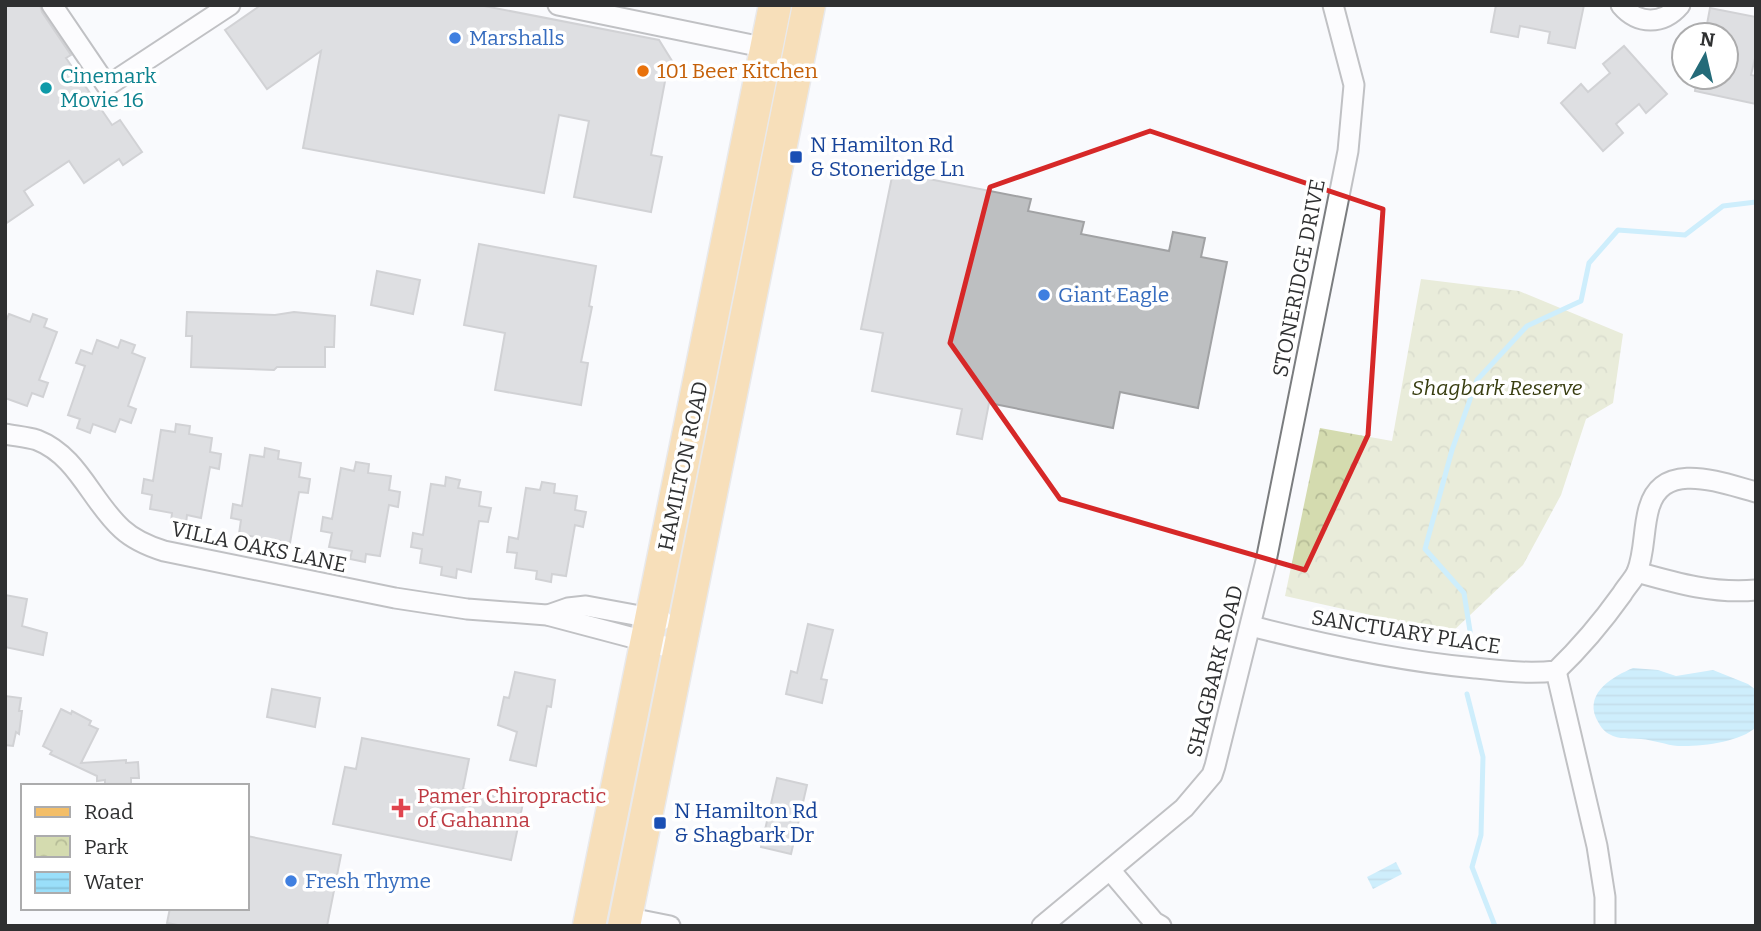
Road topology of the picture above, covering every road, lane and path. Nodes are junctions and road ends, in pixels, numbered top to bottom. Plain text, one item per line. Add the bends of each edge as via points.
1 (52, 5) edge
2 (230, 5) edge
3 (558, 5) edge
4 (775, 5) edge
5 (809, 5) edge
6 (1333, 5) edge
7 (1621, 5) edge
8 (1680, 5) edge
9 (767, 48) junction
10 (5, 434) edge
11 (1756, 492) edge
12 (1266, 561) joint
13 (1637, 572) junction
14 (1756, 590) edge
15 (1251, 626) junction
16 (649, 630) junction
17 (682, 637) junction
18 (1556, 671) junction
19 (1110, 870) junction
20 (624, 921) edge
21 (589, 926) edge
22 (670, 926) edge
23 (1042, 926) edge
24 (1161, 926) edge
25 (1605, 926) edge

1 - 2 street via 107,86
3 - 9 street
4 - 9 main road, HAMILTON ROAD
5 - 17 main road, HAMILTON ROAD
6 - 12 street, STONERIDGE DRIVE via 1354,85 1348,151
7 - 8 street via 1630,15 1652,21 1663,19
9 - 16 main road, HAMILTON ROAD
10 - 16 street, VILLA OAKS LANE via 54,449 120,528 164,551 467,609 547,615 586,606
11 - 13 street via 1692,478 1661,485 1649,508
12 - 15 street, SHAGBARK ROAD
13 - 14 street via 1730,593
13 - 18 street via 1607,617
15 - 18 street, SANCTUARY PLACE via 1345,650 1444,666 1532,674
15 - 19 street, SHAGBARK ROAD via 1212,775 1184,808
16 - 17 street, VILLA OAKS LANE
16 - 21 main road, HAMILTON ROAD
17 - 20 main road, HAMILTON ROAD
18 - 25 street via 1597,846
19 - 23 street, SHAGBARK ROAD
19 - 24 street
20 - 22 street

